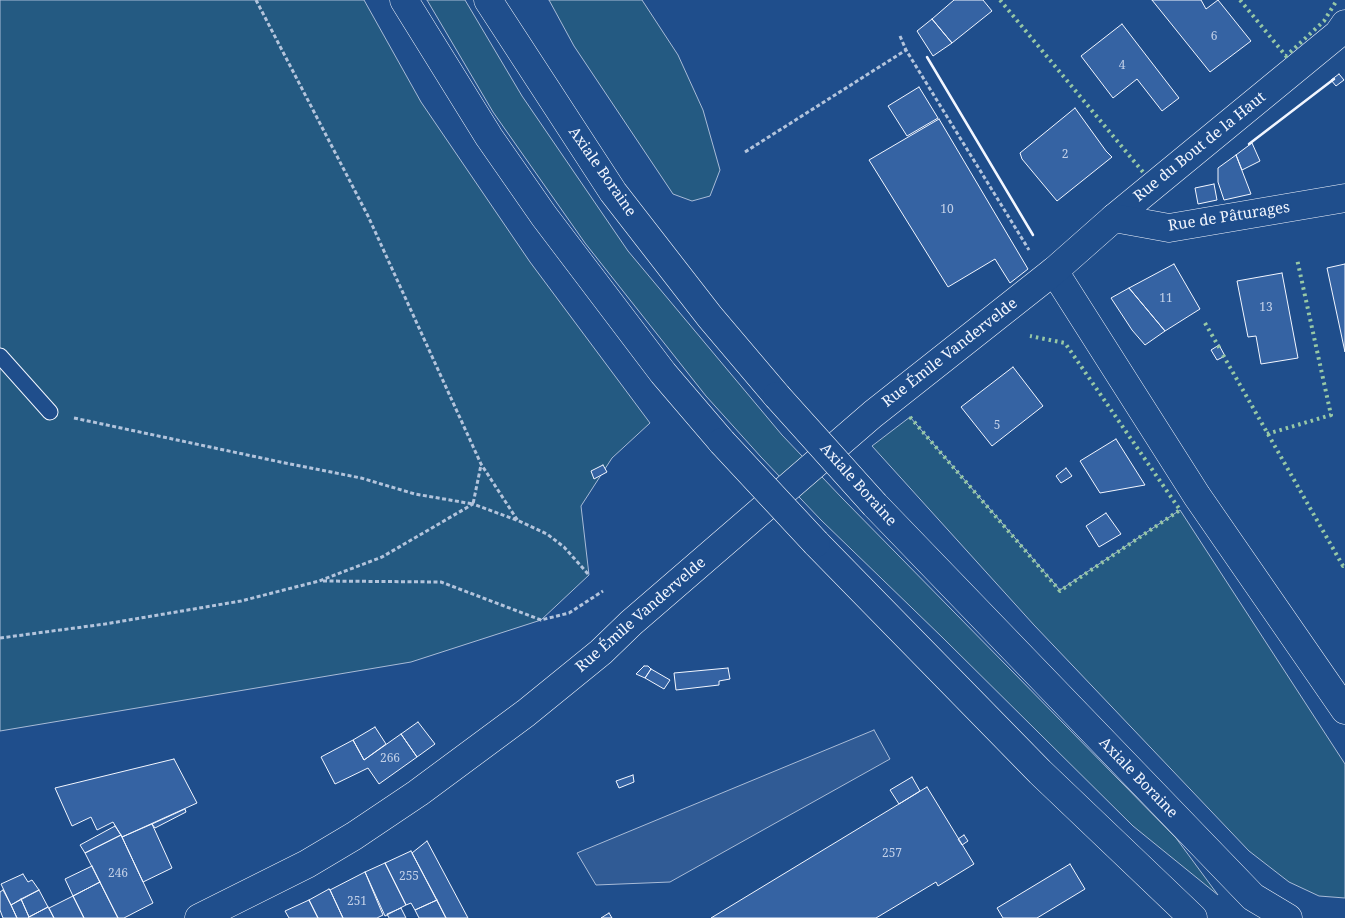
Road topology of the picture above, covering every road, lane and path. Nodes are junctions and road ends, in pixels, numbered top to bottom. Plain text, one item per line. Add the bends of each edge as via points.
1 (256, 0) edge
2 (404, 0) edge
3 (488, 0) edge
4 (1345, 24) edge
5 (900, 36) dead end
6 (906, 50) junction
7 (744, 152) dead end
8 (1345, 198) edge
9 (1114, 218) junction
10 (1050, 274) junction
11 (0, 356) edge
12 (50, 412) joint
13 (481, 464) junction
14 (473, 504) junction
15 (518, 521) junction
16 (589, 574) dead end
17 (319, 581) junction
18 (603, 591) dead end
19 (0, 638) edge
20 (1345, 710) edge
21 (199, 918) edge
22 (1194, 918) edge
23 (1288, 918) edge

1 - 13 path via 368,216
2 - 22 main road, bridge via 489,137 544,216 663,373 722,442 1040,772
3 - 23 main road, Axiale Boraine, bridge via 613,192 710,317 777,396 875,505 1253,897
4 - 9 main road, Rue du Bout de la Haut via 1338,34
5 - 6 path
6 - 7 path
6 - 10 path
8 - 9 main road, Rue de Pâturages via 1169,228
9 - 10 main road, Rue du Bout de la Haut
10 - 20 main road
10 - 21 main road, Rue Émile Vandervelde via 873,414 601,652 526,713 418,794 354,836 307,864
11 - 12 lane
12 - 14 path via 361,478 415,494
13 - 14 path
13 - 15 path
14 - 15 path
14 - 17 path via 382,557
15 - 16 path via 548,534
17 - 18 path via 441,582 541,620 569,613
17 - 19 path via 241,601

